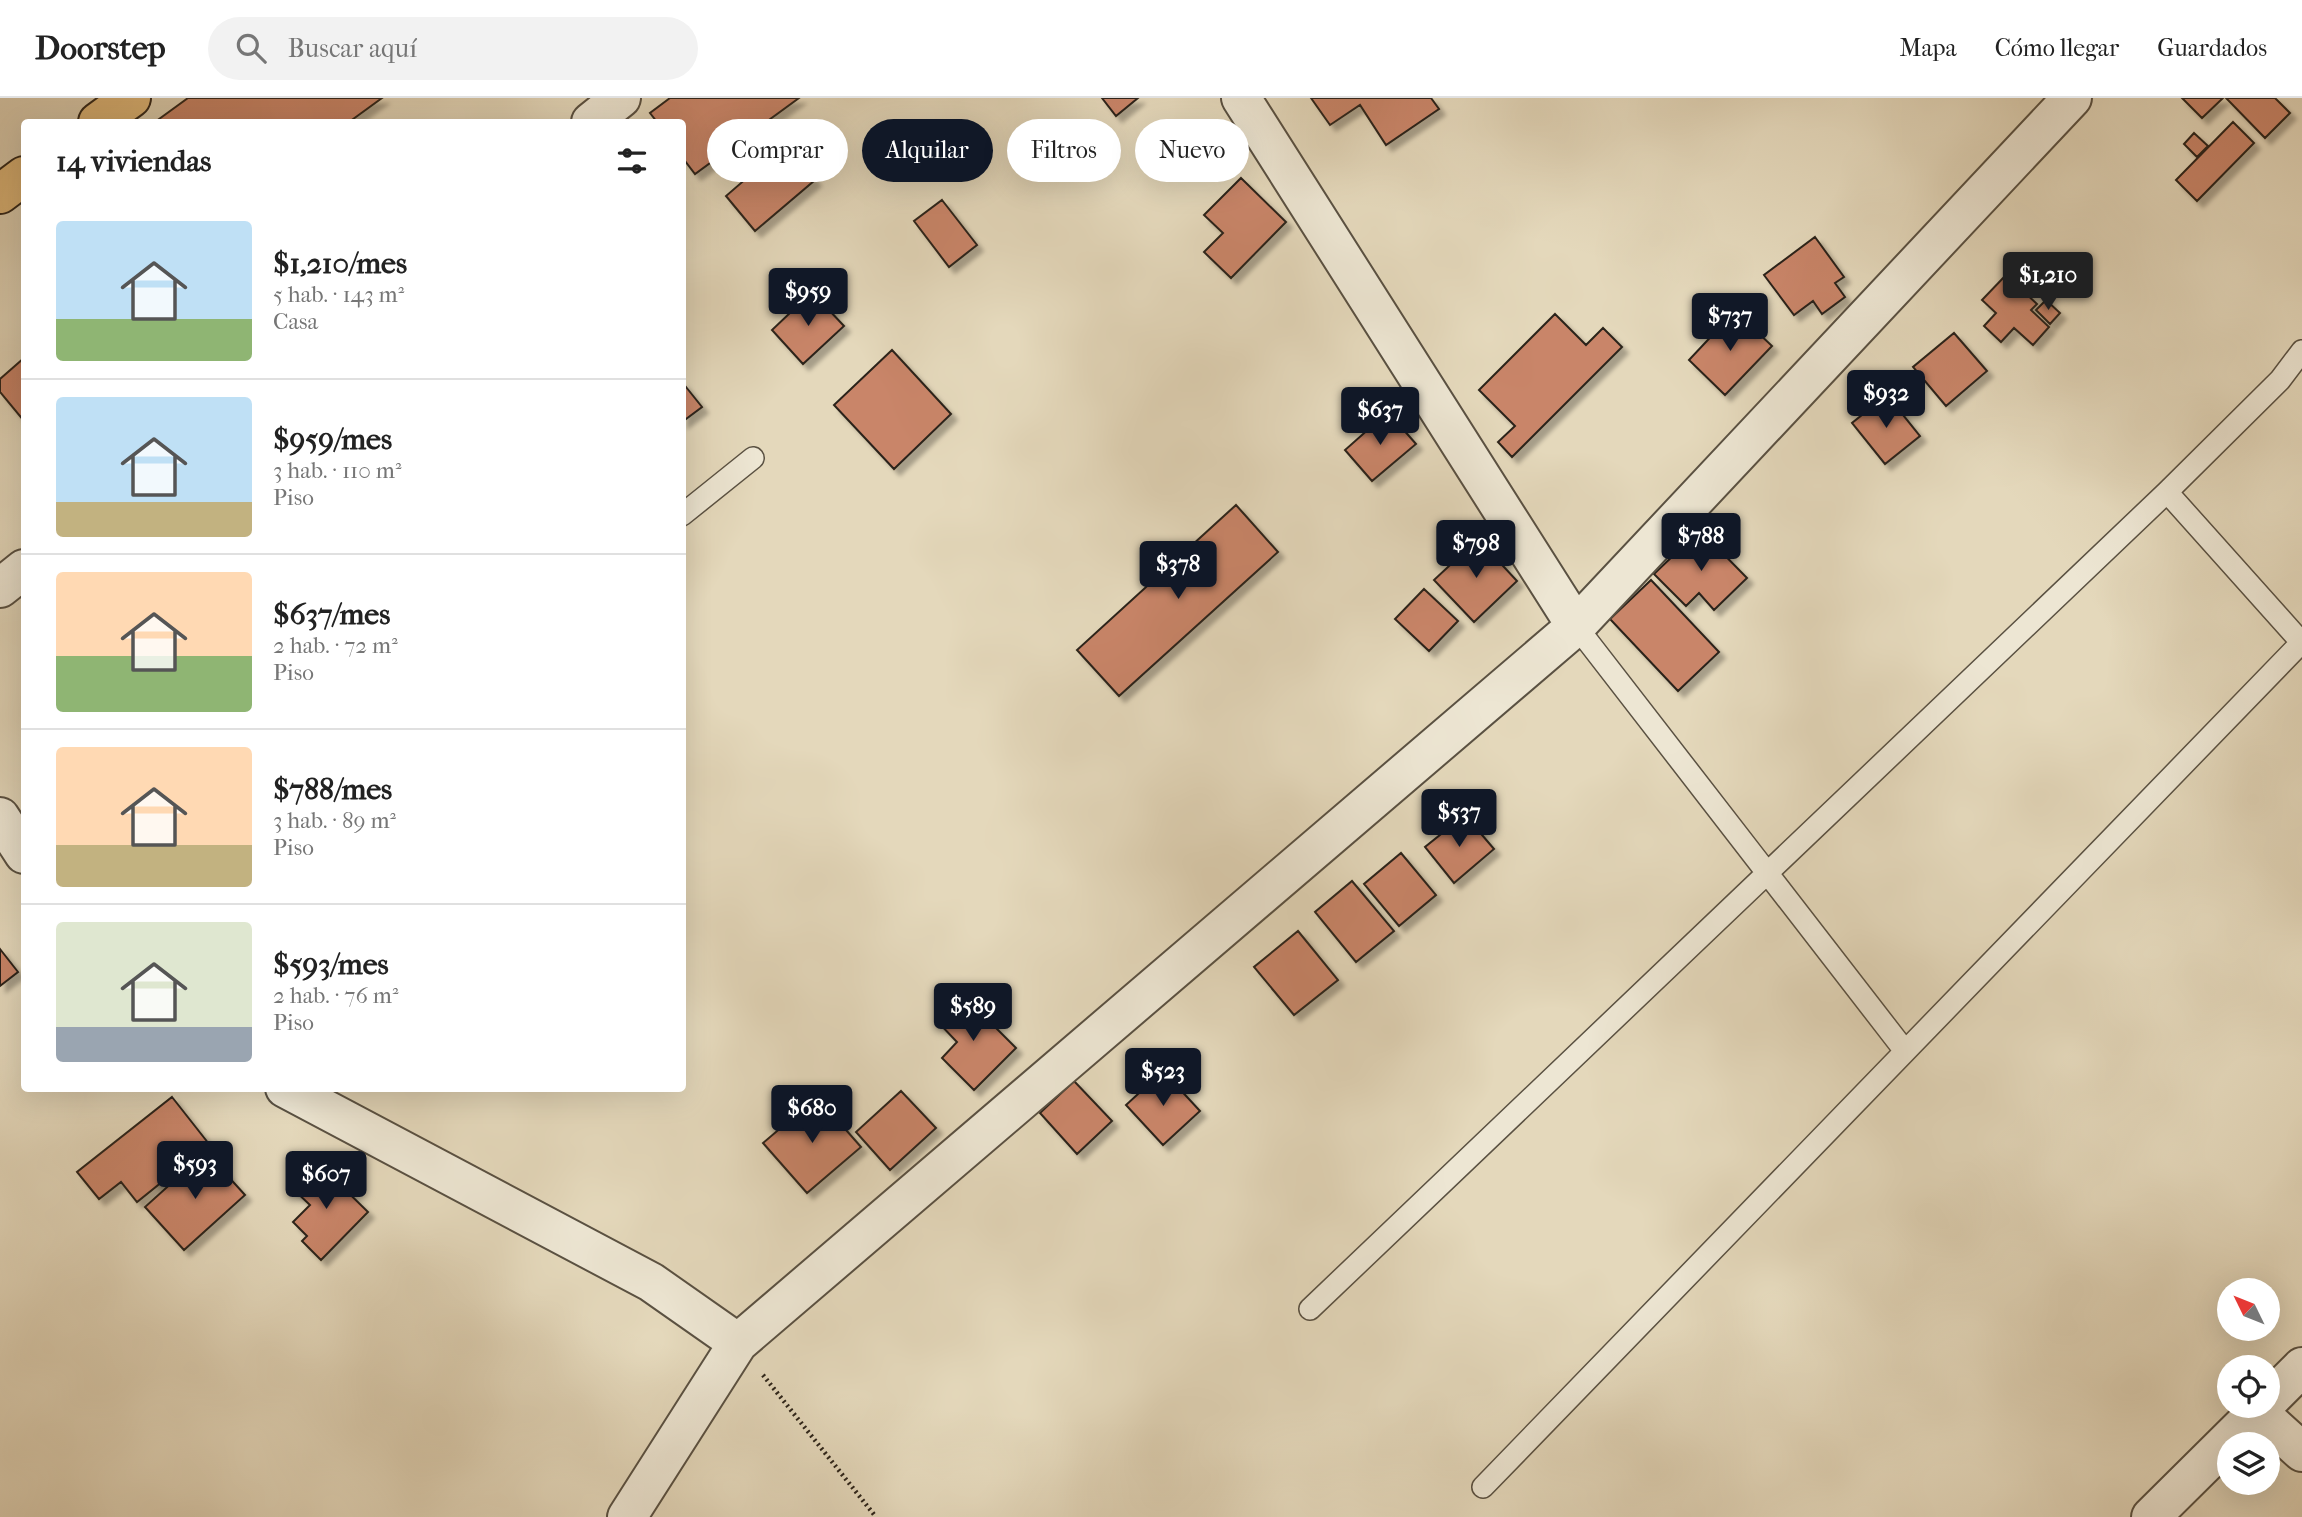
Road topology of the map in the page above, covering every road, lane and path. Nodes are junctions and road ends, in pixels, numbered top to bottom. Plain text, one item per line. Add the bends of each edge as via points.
1 (131, 98) edge
2 (621, 98) edge
3 (1241, 98) edge
4 (2072, 98) edge
5 (102, 119) edge
6 (595, 119) edge
7 (21, 178) edge
8 (0, 194) edge
9 (2302, 351) edge
10 (753, 458) dead end
11 (2167, 492) junction
12 (686, 512) edge
13 (21, 571) edge
14 (0, 588) edge
15 (1576, 626) junction
16 (2302, 643) edge
17 (0, 817) edge
18 (21, 849) edge
19 (1767, 873) junction
20 (1905, 1051) junction
21 (293, 1092) edge
22 (1310, 1309) dead end
23 (738, 1343) junction
24 (2302, 1367) edge
25 (2280, 1389) edge
26 (2251, 1418) edge
27 (2273, 1418) edge
28 (2302, 1452) edge
29 (1483, 1487) dead end
30 (627, 1517) edge
31 (876, 1517) edge
32 (2151, 1517) edge

1 - 5 main road
2 - 6 street
3 - 15 street
4 - 15 street
7 - 8 main road
9 - 11 lane via 2280,380
10 - 12 lane
11 - 16 lane
11 - 19 lane
13 - 14 street
15 - 19 lane
15 - 23 street
16 - 20 lane
17 - 18 street
19 - 20 lane
19 - 22 lane
20 - 29 lane
21 - 23 street via 651,1282
23 - 30 street
23 - 31 path
24 - 25 street
26 - 32 street
27 - 28 street

